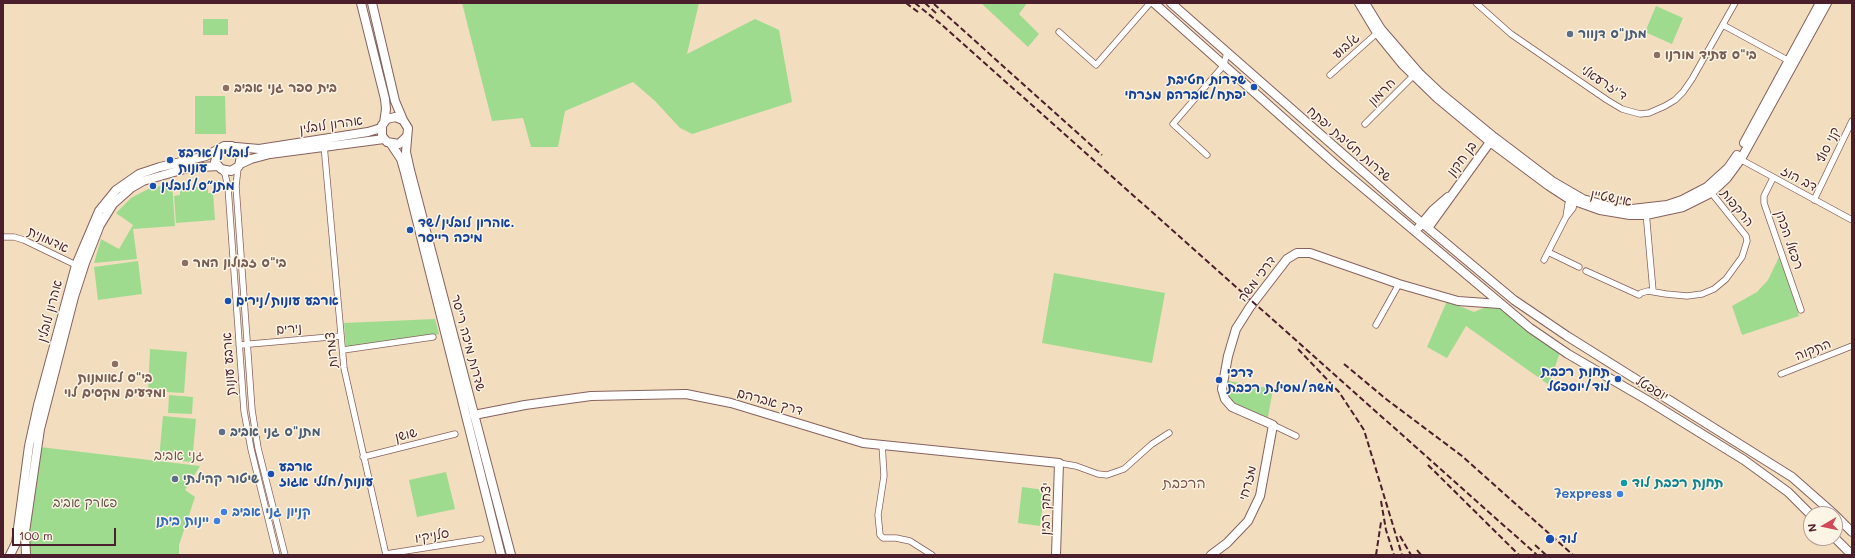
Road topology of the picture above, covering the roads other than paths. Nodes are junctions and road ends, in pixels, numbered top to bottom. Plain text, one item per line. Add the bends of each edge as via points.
1 (361, 3) edge
2 (372, 3) edge
3 (1150, 3) edge
4 (1154, 3) edge
5 (1171, 3) edge
6 (1359, 3) edge
7 (1365, 3) edge
8 (1476, 3) edge
9 (1735, 3) edge
10 (1820, 3) edge
11 (1827, 3) edge
12 (1723, 25) junction
13 (1059, 32) dead end
14 (1377, 33) junction
15 (1227, 52) junction
16 (1791, 62) junction
17 (1224, 65) junction
18 (1330, 75) dead end
19 (1414, 75) junction
20 (403, 120) junction
21 (1852, 121) edge
22 (1365, 124) dead end
23 (383, 125) junction
24 (407, 136) junction
25 (384, 139) junction
26 (1492, 140) junction
27 (324, 143) junction
28 (391, 144) junction
29 (236, 147) junction
30 (218, 150) junction
31 (1207, 155) dead end
32 (1738, 158) junction
33 (239, 166) junction
34 (219, 168) junction
35 (1773, 178) junction
36 (1709, 190) junction
37 (1573, 199) junction
38 (1814, 200) junction
39 (1646, 212) junction
40 (1852, 220) edge
41 (1424, 226) junction
42 (1418, 234) junction
43 (3, 237) edge
44 (1548, 252) junction
45 (1544, 260) dead end
46 (80, 266) junction
47 (1579, 267) dead end
48 (1586, 271) dead end
49 (1399, 284) junction
50 (1479, 286) junction
51 (1653, 291) junction
52 (1514, 300) joint
53 (1473, 303) junction
54 (1500, 304) junction
55 (1801, 310) dead end
56 (1376, 325) dead end
57 (342, 336) junction
58 (433, 337) dead end
59 (247, 344) junction
60 (239, 345) junction
61 (1852, 346) edge
62 (343, 350) junction
63 (1781, 374) dead end
64 (474, 415) junction
65 (1273, 425) junction
66 (1169, 433) dead end
67 (455, 434) dead end
68 (1296, 436) dead end
69 (882, 444) junction
70 (363, 457) junction
71 (1059, 463) junction
72 (1803, 506) edge
73 (1826, 506) edge
74 (1843, 522) edge
75 (1852, 532) edge
76 (481, 539) dead end
77 (1843, 546) edge
78 (10, 555) edge
79 (15, 555) edge
80 (18, 555) edge
81 (26, 555) edge
82 (277, 555) edge
83 (285, 555) edge
84 (386, 555) edge
85 (501, 555) edge
86 (511, 555) edge
87 (932, 555) edge
88 (1056, 555) edge
89 (1211, 555) edge
90 (1852, 555) edge

1 - 23 street via 385,99
2 - 20 street via 395,101
3 - 13 street via 1096,65
4 - 17 street, שדרות חטיבת יפתח
5 - 15 street, שדרות חטיבת יפתח
6 - 14 street, אינשטיין
7 - 26 street, אינשטיין via 1381,29 1420,74
8 - 12 street, ד'יזרעאלי via 1511,34 1588,87 1622,109 1640,114 1658,110 1679,96 1692,79
9 - 12 street, ד'יזרעאלי
10 - 16 street, אינשטיין
11 - 16 street, אינשטיין
12 - 16 street
14 - 18 street, גלבוע
14 - 19 street, אינשטיין
15 - 17 street
15 - 41 street, שדרות חטיבת יפתח
16 - 32 street, אינשטיין
17 - 31 street via 1173,124
17 - 42 street, שדרות חטיבת יפתח
19 - 22 street, חרמון
19 - 26 street, אינשטיין via 1458,116
20 - 23 street via 391,118
20 - 24 street via 408,128
21 - 38 street, קני סוף
23 - 25 street
23 - 27 street, אהרון לובלין via 368,132
24 - 28 street via 402,142
24 - 64 street, שדרות מיכה רייסר via 406,152 410,170
25 - 27 street, אהרון לובלין
25 - 28 street
26 - 37 street, אינשטיין via 1552,181
26 - 41 street, בן חקון via 1443,209
27 - 29 street, אהרון לובלין via 259,149
27 - 33 street, אהרון לובלין via 270,154
27 - 57 street, צמרות
28 - 85 street, שדרות מיכה רייסר via 401,159 405,173
29 - 30 street via 224,146
29 - 33 street via 241,156
30 - 34 street via 215,158
30 - 46 street, אהרון לובלין via 206,156 149,170 116,190 99,210
32 - 35 street, דב הוז
32 - 36 street, אינשטיין
33 - 34 street via 228,172
33 - 59 street, ארבע עונות via 236,186
34 - 46 street, אהרון לובלין via 199,166 162,174 131,188 105,215
34 - 60 street, ארבע עונות via 225,174 228,187
35 - 38 street, דב הוז
35 - 55 street, רפאל הכהן via 1764,196 1764,203
36 - 39 street, אינשטיין
36 - 51 street, הרקפות via 1746,236 1746,248 1742,257 1726,279 1714,289 1702,294 1677,296
37 - 39 street, אינשטיין via 1612,213
37 - 44 street
38 - 40 street, דב הוז
39 - 51 street
41 - 42 street, בן חקון
41 - 52 street, שדרות חטיבת יפתח
42 - 50 street, שדרות חטיבת יפתח
43 - 46 street, אדמונית via 24,240
44 - 45 street
44 - 47 street
46 - 78 street, אהרון לובלין via 32,428 16,543
46 - 81 street, אהרון לובלין via 40,429 25,532
48 - 51 street, הרקפות via 1639,295 1644,291
49 - 53 street, דרכי משה
49 - 56 street
49 - 65 street, דרכי משה via 1310,253 1297,253 1287,259 1236,329 1222,389 1224,399 1232,406
50 - 53 street via 1482,298
50 - 54 street, יוספטל
52 - 73 street, יוספטל via 1792,477
53 - 54 street, דרכי משה
54 - 72 street, יוספטל via 1568,354 1744,460 1788,492
57 - 59 street, נירים
57 - 62 street, צמרות
58 - 62 street
59 - 60 street, נירים
59 - 83 street, ארבע עונות via 251,406 258,448
60 - 82 street, ארבע עונות via 244,411
61 - 63 street, התקוה
62 - 70 street, צמרות
64 - 69 street, דרך אברהם via 591,396 686,394 731,403 863,442
64 - 86 street, שדרות מיכה רייסר
65 - 68 street
65 - 89 street, מזרחי via 1260,496 1248,521
66 - 71 street via 1147,448 1124,469 1107,475
67 - 70 street, שושן
69 - 71 street, דרך אברהם
69 - 87 street via 884,476 878,515 880,535 883,538 910,541
70 - 84 street, צמרות
71 - 88 street, יצחק רבין
74 - 75 street, יוספטל
76 - 84 street, סלניקיו
77 - 90 street
79 - 80 street

